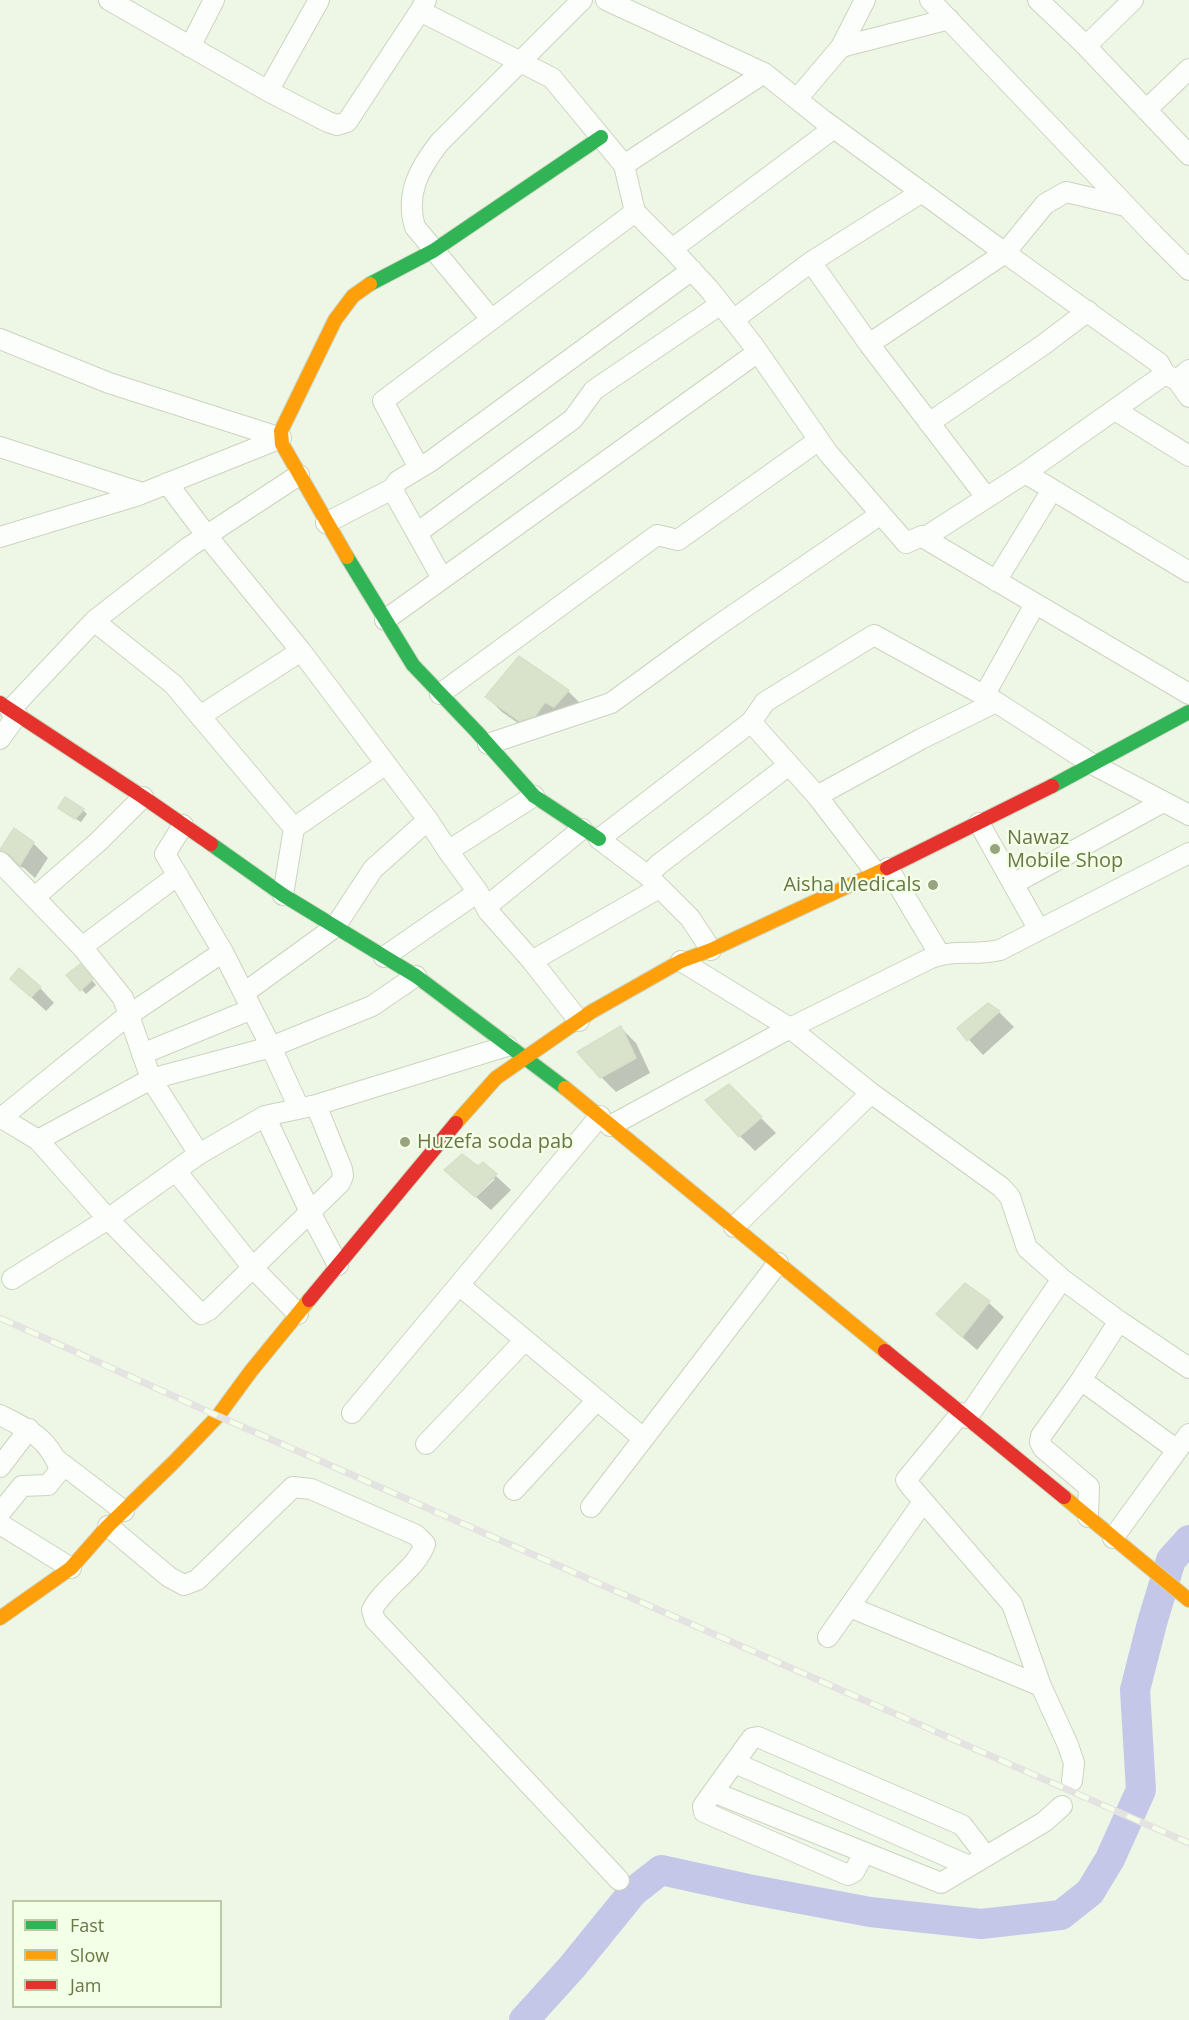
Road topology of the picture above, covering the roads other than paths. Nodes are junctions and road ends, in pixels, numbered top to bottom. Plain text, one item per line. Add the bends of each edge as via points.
1 (108, 0) edge
2 (214, 0) edge
3 (319, 0) edge
4 (582, 0) edge
5 (606, 0) edge
6 (865, 0) edge
7 (930, 0) edge
8 (1038, 0) edge
9 (1133, 0) edge
10 (423, 5) edge
11 (949, 19) junction
12 (190, 46) junction
13 (1086, 46) junction
14 (841, 47) junction
15 (519, 62) junction
16 (1189, 69) edge
17 (764, 73) junction
18 (268, 91) junction
19 (797, 99) junction
20 (1146, 110) junction
21 (834, 128) junction
22 (601, 137) junction
23 (1189, 155) edge
24 (624, 165) junction
25 (922, 192) junction
26 (1126, 206) junction
27 (635, 212) junction
28 (672, 249) junction
29 (433, 251) junction
30 (1005, 253) junction
31 (811, 262) junction
32 (692, 270) junction
33 (1189, 270) edge
34 (721, 304) junction
35 (1088, 311) junction
36 (491, 319) junction
37 (733, 320) junction
38 (0, 339) edge
39 (869, 344) junction
40 (758, 352) junction
41 (1177, 375) edge
42 (1189, 397) edge
43 (1115, 410) junction
44 (928, 423) junction
45 (281, 438) junction
46 (819, 440) junction
47 (0, 447) edge
48 (1189, 456) edge
49 (419, 468) junction
50 (1025, 473) junction
51 (299, 475) junction
52 (167, 483) junction
53 (392, 489) junction
54 (1052, 490) junction
55 (142, 493) junction
56 (986, 497) junction
57 (881, 514) junction
58 (326, 523) junction
59 (417, 533) junction
60 (207, 536) junction
61 (0, 537) edge
62 (924, 538) junction
63 (1189, 572) edge
64 (442, 578) junction
65 (996, 581) junction
66 (1035, 604) junction
67 (385, 620) junction
68 (94, 621) junction
69 (301, 651) junction
70 (440, 694) junction
71 (1189, 694) edge
72 (990, 699) junction
73 (9, 709) edge
74 (1189, 712) edge
75 (200, 716) junction
76 (751, 722) junction
77 (0, 739) edge
78 (488, 744) junction
79 (386, 764) junction
80 (1092, 764) junction
81 (789, 765) junction
82 (534, 796) junction
83 (817, 796) junction
84 (143, 797) junction
85 (1163, 802) junction
86 (1189, 816) edge
87 (428, 820) junction
88 (979, 823) junction
89 (183, 825) junction
90 (294, 828) junction
91 (582, 828) junction
92 (599, 839) junction
93 (448, 851) junction
94 (1189, 853) edge
95 (0, 862) edge
96 (882, 870) junction
97 (178, 875) junction
98 (653, 882) junction
99 (1013, 884) junction
100 (283, 896) junction
101 (35, 897) junction
102 (482, 899) junction
103 (335, 927) junction
104 (1039, 930) junction
105 (82, 947) junction
106 (711, 950) junction
107 (223, 952) junction
108 (939, 955) junction
109 (384, 957) junction
110 (532, 961) junction
111 (681, 961) junction
112 (416, 976) junction
113 (248, 1001) junction
114 (127, 1016) junction
115 (579, 1021) junction
116 (790, 1028) junction
117 (507, 1046) junction
118 (271, 1047) junction
119 (142, 1054) junction
120 (526, 1058) junction
121 (151, 1078) junction
122 (871, 1093) junction
123 (307, 1107) junction
124 (265, 1116) junction
125 (0, 1118) edge
126 (605, 1121) junction
127 (38, 1140) junction
128 (199, 1154) junction
129 (176, 1170) junction
130 (310, 1212) junction
131 (108, 1219) junction
132 (734, 1227) junction
133 (778, 1263) junction
134 (338, 1265) junction
135 (253, 1268) junction
136 (12, 1279) dead end
137 (1062, 1279) junction
138 (459, 1285) junction
139 (298, 1314) junction
140 (1119, 1321) junction
141 (525, 1340) junction
142 (1189, 1368) edge
143 (1081, 1380) junction
144 (597, 1400) junction
145 (352, 1413) dead end
146 (0, 1415) edge
147 (964, 1415) junction
148 (29, 1429) junction
149 (643, 1438) junction
150 (1183, 1442) edge
151 (426, 1444) dead end
152 (57, 1460) junction
153 (0, 1467) edge
154 (514, 1490) dead end
155 (923, 1502) junction
156 (591, 1507) dead end
157 (124, 1511) junction
158 (0, 1513) edge
159 (1088, 1517) junction
160 (0, 1524) edge
161 (108, 1526) junction
162 (1113, 1538) junction
163 (71, 1568) junction
164 (1189, 1600) edge
165 (850, 1607) junction
166 (0, 1618) edge
167 (828, 1637) dead end
168 (1041, 1686) junction
169 (735, 1763) junction
170 (1072, 1780) dead end
171 (1062, 1806) dead end
172 (977, 1861) junction
173 (620, 1880) dead end

1 - 12 street
2 - 12 street
3 - 18 street
4 - 15 street
5 - 17 street
6 - 14 street
7 - 11 street
8 - 13 street
9 - 13 street
10 - 15 street
10 - 18 street via 347,122 328,122
11 - 14 street
11 - 26 street
12 - 18 street
13 - 20 street
14 - 19 street
15 - 22 street via 552,78
15 - 29 street via 424,162 412,192 410,212 415,227
16 - 20 street
17 - 19 street
17 - 24 street
19 - 21 street
20 - 23 street
21 - 25 street
21 - 28 street
22 - 24 street
22 - 29 street
24 - 27 street
25 - 30 street
25 - 31 street
26 - 30 street via 1066,192 1045,204
26 - 33 street
27 - 28 street
27 - 36 street
28 - 32 street
29 - 36 street
29 - 45 street via 364,287 342,309 287,415
30 - 35 street
30 - 39 street
31 - 37 street
31 - 39 street
32 - 34 street
32 - 49 street
34 - 37 street
34 - 59 street via 594,390 573,419
35 - 41 street
35 - 44 street
36 - 49 street via 383,401
37 - 40 street
38 - 45 street via 109,383
39 - 44 street
40 - 46 street
40 - 64 street
41 - 42 street
41 - 43 street
43 - 48 street
43 - 50 street
44 - 56 street
45 - 51 street
45 - 52 street
46 - 57 street
46 - 70 street via 678,540 657,535
47 - 55 street
49 - 53 street
50 - 54 street
50 - 56 street
51 - 58 street
51 - 60 street
52 - 55 street
52 - 60 street
53 - 58 street
53 - 59 street
54 - 63 street
54 - 65 street
55 - 61 street
56 - 62 street
57 - 62 street via 906,543
57 - 78 street via 611,703
58 - 67 street
59 - 64 street
60 - 68 street
60 - 69 street
62 - 65 street
64 - 67 street
65 - 66 street
66 - 71 street
66 - 72 street
67 - 70 street via 413,665
68 - 73 street
68 - 75 street via 173,684
69 - 75 street
69 - 79 street
70 - 78 street
72 - 76 street via 874,635 765,702
72 - 80 street
72 - 83 street
73 - 77 street
73 - 84 street
74 - 80 street
75 - 90 street
76 - 81 street
76 - 92 street
78 - 82 street
79 - 87 street
79 - 90 street
80 - 85 street
80 - 88 street
81 - 83 street
81 - 98 street via 658,865
82 - 91 street
82 - 93 street
83 - 96 street
84 - 89 street
84 - 101 street
85 - 86 street
85 - 99 street
87 - 93 street
87 - 103 street via 372,869
88 - 96 street
88 - 99 street
89 - 97 street via 165,854
89 - 100 street
90 - 100 street
91 - 92 street
91 - 102 street
92 - 98 street
93 - 102 street
94 - 104 street
95 - 101 street
96 - 106 street
96 - 108 street
97 - 105 street
97 - 107 street
98 - 106 street via 690,918
98 - 110 street
99 - 104 street
100 - 103 street
101 - 105 street
102 - 109 street
102 - 110 street
103 - 109 street
103 - 113 street
104 - 108 street via 992,952
105 - 114 street via 123,998
106 - 111 street
107 - 113 street
107 - 114 street
108 - 116 street
109 - 112 street
110 - 115 street
111 - 115 street
111 - 116 street
112 - 117 street
112 - 118 street via 372,1006
113 - 118 street
113 - 119 street
114 - 119 street
114 - 125 street
115 - 120 street
116 - 122 street
116 - 126 street
117 - 120 street
117 - 123 street
118 - 121 street
118 - 123 street
119 - 121 street
120 - 126 street
120 - 134 street via 496,1078
121 - 127 street
121 - 128 street
122 - 132 street
122 - 137 street via 1006,1192 1027,1248
123 - 124 street
123 - 130 street via 344,1176
124 - 128 street
124 - 130 street
125 - 127 street
126 - 132 street
126 - 138 street
127 - 131 street
128 - 129 street
129 - 131 street
129 - 135 street
130 - 134 street
130 - 135 street
131 - 135 street via 201,1314
131 - 136 street
132 - 133 street
133 - 147 street
133 - 149 street
134 - 139 street
135 - 139 street
137 - 140 street
137 - 147 street
138 - 141 street
138 - 145 street
139 - 157 street via 218,1416
140 - 142 street
140 - 143 street
141 - 144 street
141 - 151 street
143 - 150 street
143 - 159 street via 1040,1442 1089,1487
144 - 149 street
144 - 154 street
146 - 148 street
147 - 155 street via 906,1480
147 - 159 street
148 - 152 street via 53,1451
148 - 153 street
149 - 156 street
150 - 162 street
152 - 157 street
152 - 158 street via 60,1470 48,1485 22,1486
155 - 165 street
155 - 168 street via 1012,1604
157 - 161 street
159 - 162 street
160 - 163 street
161 - 163 street
161 - 173 street via 184,1585 197,1580 293,1487 311,1489 416,1535 425,1544 422,1554 378,1599 372,1610 375,1620
162 - 164 street
163 - 166 street
165 - 167 street
165 - 168 street
168 - 170 street via 1074,1763
169 - 172 street
169 - 172 street via 752,1738 758,1737 962,1825
169 - 172 street via 703,1806 704,1812 848,1875 854,1872 864,1853 941,1883
171 - 172 street via 1044,1822

